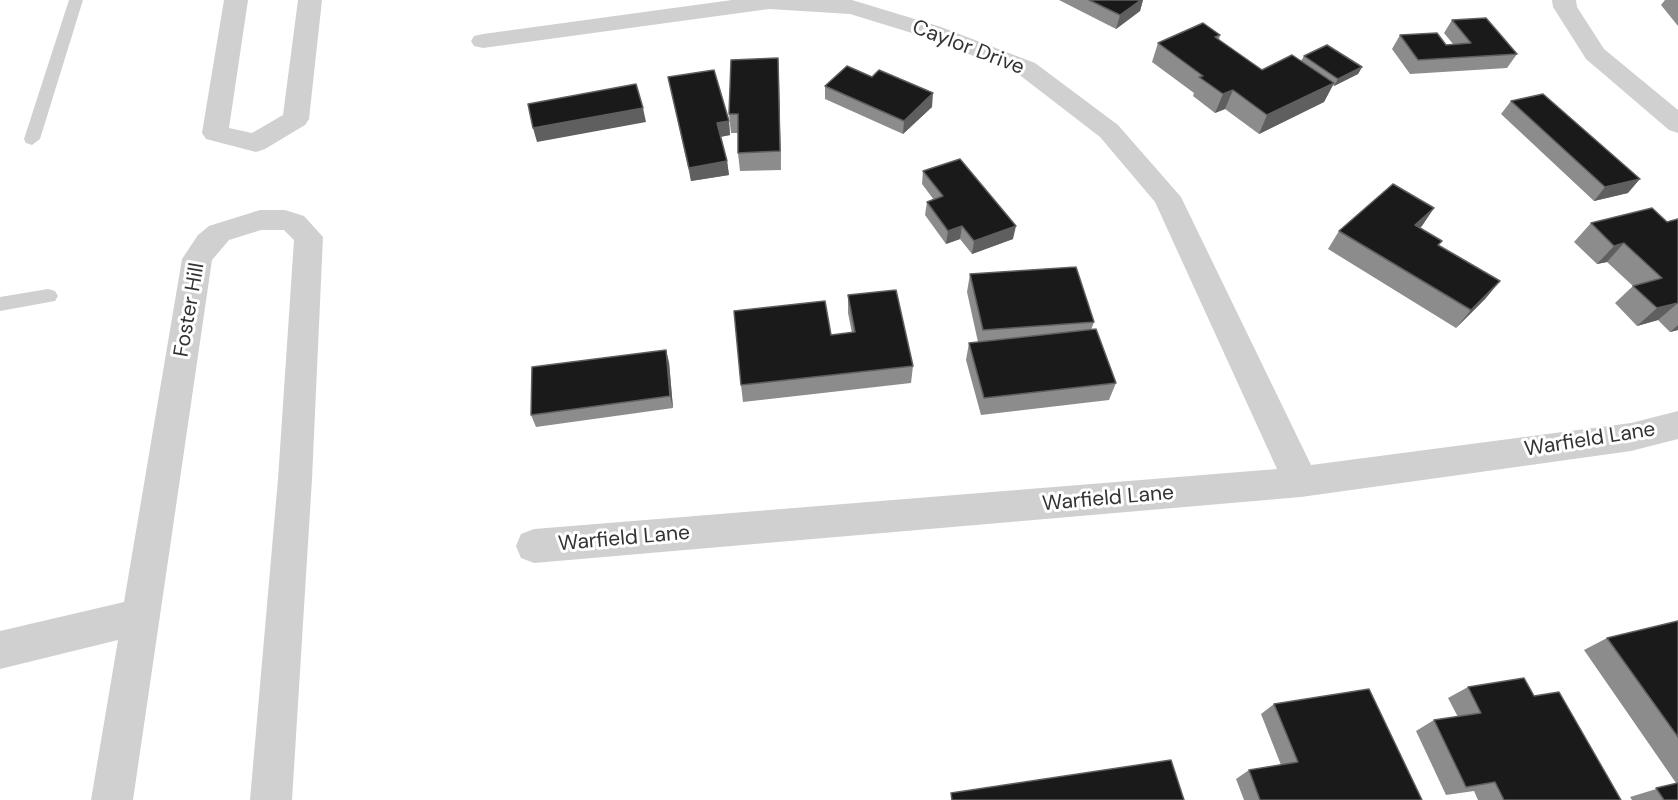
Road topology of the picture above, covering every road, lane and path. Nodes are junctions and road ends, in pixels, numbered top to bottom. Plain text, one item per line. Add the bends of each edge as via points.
1 (75, 0) edge
2 (236, 0) edge
3 (310, 0) edge
4 (1564, 0) edge
5 (483, 40) dead end
6 (1678, 124) edge
7 (32, 139) dead end
8 (48, 296) dead end
9 (0, 304) edge
10 (1678, 425) edge
11 (1301, 482) junction
12 (534, 546) dead end
13 (140, 617) junction
14 (0, 650) edge
15 (112, 800) edge
16 (271, 800) edge

1 - 7 lane
2 - 3 street via 215,133 256,143 296,120
4 - 6 street via 1564,7 1595,54
5 - 11 street, Caylor Drive via 769,2 852,7 933,32 1026,68 1108,131 1167,197
8 - 9 lane
10 - 11 street, Warfield Lane via 1631,436
11 - 12 street, Warfield Lane
13 - 14 street
13 - 15 street, Foster Hill
13 - 16 street, Foster Hill via 197,259 219,233 260,220 294,223 309,237

